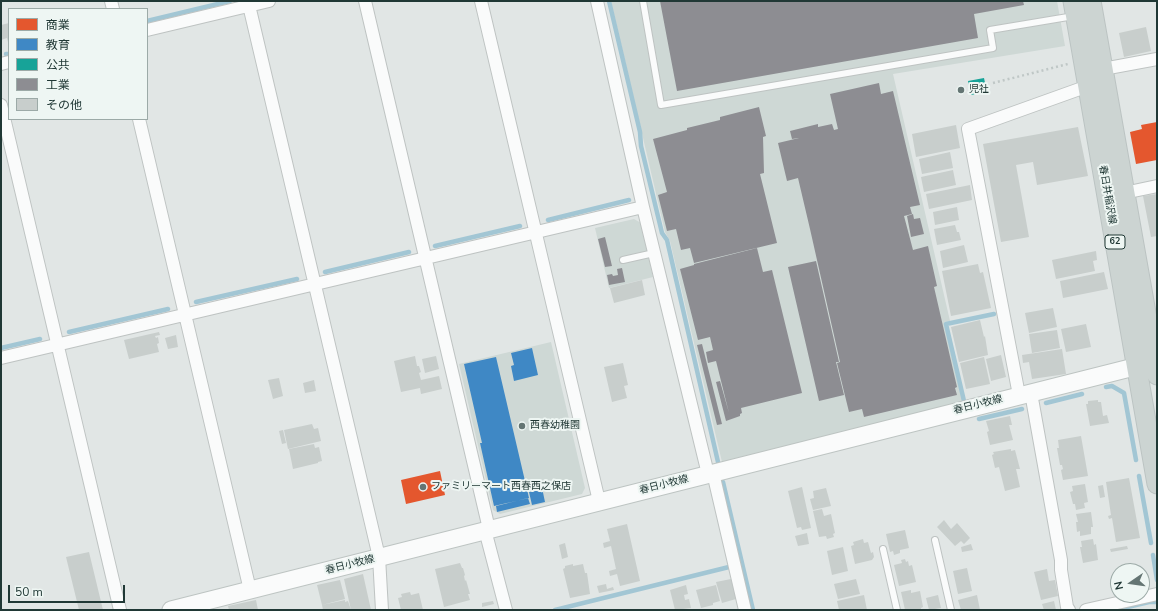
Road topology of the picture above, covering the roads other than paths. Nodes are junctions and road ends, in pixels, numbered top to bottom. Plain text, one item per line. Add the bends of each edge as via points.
1 (269, 1) edge
2 (364, 1) edge
3 (481, 1) edge
4 (597, 1) edge
5 (643, 1) edge
6 (1091, 1) edge
7 (249, 3) edge
8 (1074, 8) edge
9 (148, 30) edge
10 (1157, 59) edge
11 (1103, 69) junction
12 (1088, 86) junction
13 (1, 105) edge
14 (139, 120) edge
15 (1157, 186) edge
16 (1124, 193) junction
17 (643, 207) junction
18 (536, 233) junction
19 (654, 253) junction
20 (425, 259) junction
21 (623, 260) dead end
22 (315, 284) junction
23 (185, 315) junction
24 (58, 345) junction
25 (1, 358) edge
26 (1136, 366) junction
27 (1156, 366) edge
28 (1025, 394) junction
29 (710, 473) junction
30 (1157, 484) edge
31 (600, 501) junction
32 (487, 530) junction
33 (935, 540) dead end
34 (883, 549) dead end
35 (379, 557) junction
36 (250, 590) junction
37 (1157, 594) edge
38 (120, 610) edge
39 (171, 610) edge
40 (382, 610) edge
41 (506, 610) edge
42 (745, 610) edge
43 (897, 610) edge
44 (951, 610) edge
45 (1069, 610) edge
46 (1086, 610) edge

1 - 7 street
2 - 20 street
3 - 18 street
4 - 17 street
5 - 8 lane via 661,105 993,48 990,30
6 - 11 main road, 春日井稲沢線 / 62
7 - 9 street
7 - 22 street
8 - 12 main road, 春日井稲沢線 / 62
10 - 11 street
11 - 16 main road, 春日井稲沢線 / 62
12 - 26 main road, 春日井稲沢線 / 62
12 - 28 street via 968,129
13 - 24 street
14 - 23 street
15 - 16 street
16 - 27 main road, 春日井稲沢線 / 62
17 - 18 street
17 - 19 street
18 - 20 street
18 - 31 street
19 - 21 lane
19 - 29 street
20 - 22 street
20 - 32 street
22 - 23 street
22 - 35 street
23 - 24 street
23 - 36 street
24 - 25 street
24 - 38 street
26 - 27 main road, 春日小牧線
26 - 28 main road, 春日小牧線
26 - 30 main road, 春日井稲沢線 / 62
28 - 29 main road, 春日小牧線
28 - 45 street via 1061,560
29 - 31 main road, 春日小牧線
29 - 42 street
31 - 32 main road, 春日小牧線
32 - 35 main road, 春日小牧線
32 - 41 street
33 - 44 lane
34 - 43 lane
35 - 36 main road, 春日小牧線
35 - 40 street
36 - 39 main road, 春日小牧線
37 - 46 street

